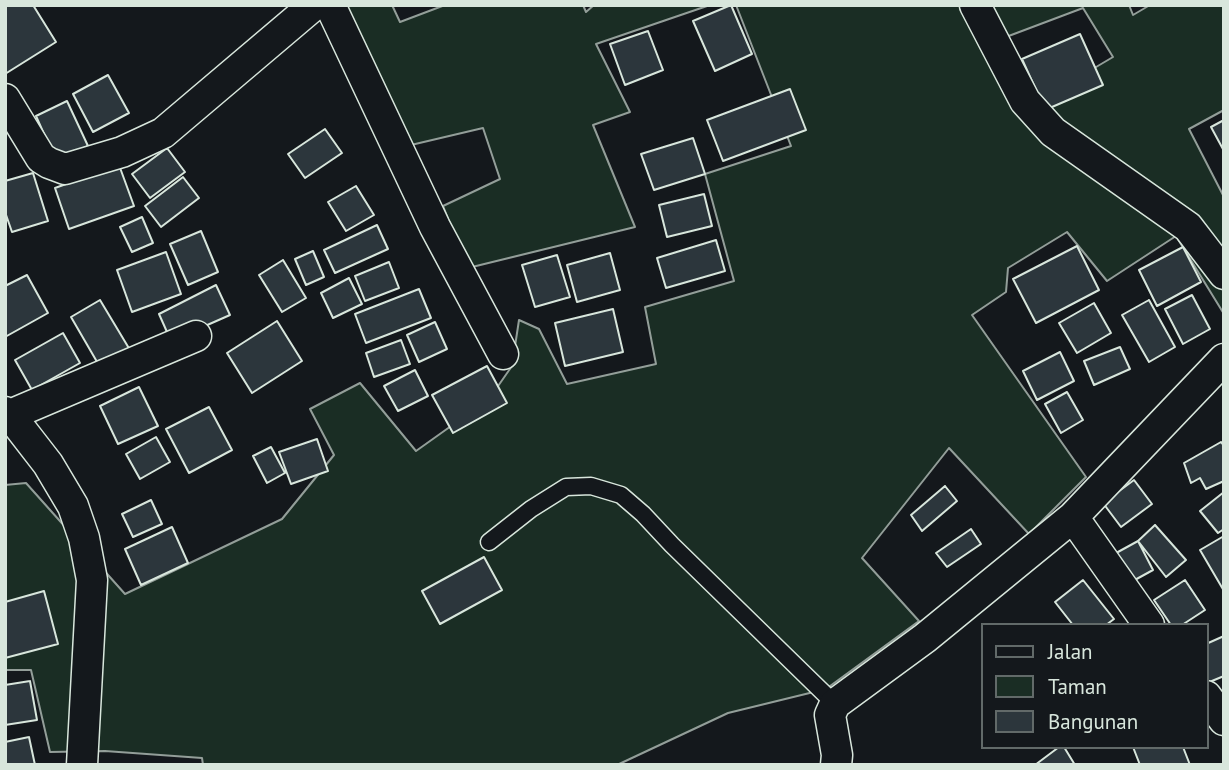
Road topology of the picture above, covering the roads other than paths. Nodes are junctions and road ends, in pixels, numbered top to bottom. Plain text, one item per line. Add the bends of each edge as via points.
1 (314, 5) edge
2 (330, 5) edge
3 (975, 5) edge
4 (5, 99) edge
5 (1224, 274) edge
6 (196, 336) dead end
7 (502, 354) dead end
8 (1224, 359) edge
9 (8, 414) edge
10 (1073, 517) junction
11 (489, 542) dead end
12 (1148, 623) edge
13 (835, 704) junction
14 (82, 765) edge
15 (836, 765) edge

1 - 4 street via 163,133 122,152 65,169 49,163 41,158
2 - 7 street via 435,228
3 - 5 street via 1025,101 1053,132 1188,228
6 - 9 street
8 - 10 street
9 - 14 street via 48,464 73,506 84,538 92,580
10 - 12 street
10 - 13 street via 925,638
11 - 13 lane via 566,487 591,485 621,495
13 - 15 street via 830,715

